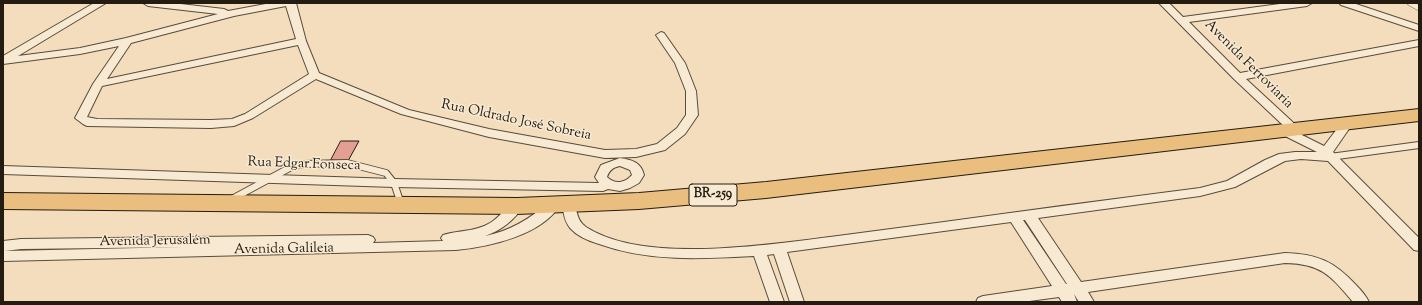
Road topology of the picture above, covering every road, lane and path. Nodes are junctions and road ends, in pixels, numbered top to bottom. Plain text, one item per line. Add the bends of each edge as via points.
1 (101, 3) edge
2 (148, 3) edge
3 (286, 3) edge
4 (291, 3) edge
5 (1164, 3) edge
6 (1307, 3) edge
7 (1344, 3) edge
8 (1410, 3) edge
9 (1419, 8) edge
10 (232, 13) junction
11 (1183, 20) junction
12 (1419, 28) edge
13 (661, 35) dead end
14 (127, 41) junction
15 (301, 41) junction
16 (1419, 43) edge
17 (3, 60) edge
18 (315, 75) junction
19 (1238, 77) junction
20 (98, 84) junction
21 (1419, 115) edge
22 (1347, 123) junction
23 (1290, 130) junction
24 (1419, 145) edge
25 (636, 152) junction
26 (605, 154) junction
27 (1328, 154) junction
28 (3, 170) edge
29 (636, 173) junction
30 (268, 178) junction
31 (394, 183) junction
32 (603, 185) junction
33 (3, 201) edge
34 (639, 201) junction
35 (224, 203) junction
36 (561, 205) junction
37 (401, 206) junction
38 (517, 206) junction
39 (1029, 215) junction
40 (1015, 218) junction
41 (3, 246) edge
42 (1419, 246) edge
43 (779, 248) junction
44 (759, 251) junction
45 (3, 256) edge
46 (1078, 288) junction
47 (1066, 296) edge
48 (777, 302) edge
49 (797, 302) edge
50 (983, 302) edge
51 (1087, 302) edge
52 (1362, 302) edge

1 - 17 street
2 - 10 street
3 - 10 street
4 - 15 street
5 - 11 street, Avenida Ferroviaria
6 - 11 street
7 - 12 street
8 - 9 lane
10 - 14 street
11 - 19 street, Avenida Ferroviaria
13 - 25 street, Rua Oldrado José Sobreia via 680,63 691,91 692,115 681,131 661,147
14 - 17 street via 80,51
14 - 20 street
15 - 18 street
15 - 20 street
16 - 19 street
18 - 20 street via 243,120 218,124 86,122 81,118
18 - 26 street, Rua Oldrado José Sobreia via 405,112 489,133
19 - 23 street, Avenida Ferroviaria
21 - 22 highway, BR-259
22 - 23 highway, BR-259
22 - 27 street
23 - 27 street, Avenida Ferroviaria
23 - 34 highway, BR-259 via 766,190
24 - 27 lane
25 - 26 street, Rua Oldrado José Sobreia
25 - 29 street
26 - 32 street
27 - 39 street via 1284,157 1269,162 1230,184 1200,192
27 - 42 street, Avenida Ferroviaria
28 - 30 street, Rua Edgar Fonseca
29 - 32 street via 633,182 623,186
29 - 32 street via 632,165 620,162 609,165
29 - 34 street
30 - 31 street, Rua Edgar Fonseca
30 - 31 lane via 298,165 347,163 386,173
30 - 35 lane
31 - 32 street, Rua Edgar Fonseca
31 - 37 lane
32 - 34 highway, BR-259
32 - 36 highway, BR-259
33 - 35 highway, BR-259
35 - 37 highway, BR-259
36 - 38 highway, BR-259
36 - 44 street via 585,233 606,242 665,252
36 - 45 street, Avenida Galileia via 528,226 507,235 463,245
37 - 38 highway, BR-259
38 - 41 street, Avenida Jerusalém via 497,226 481,233 460,237
39 - 40 street
39 - 46 street
40 - 43 street
40 - 47 street
43 - 44 street
43 - 49 street
44 - 48 street
46 - 47 street
46 - 51 street
46 - 52 street via 1286,258 1302,258 1314,260 1336,273
47 - 50 street

